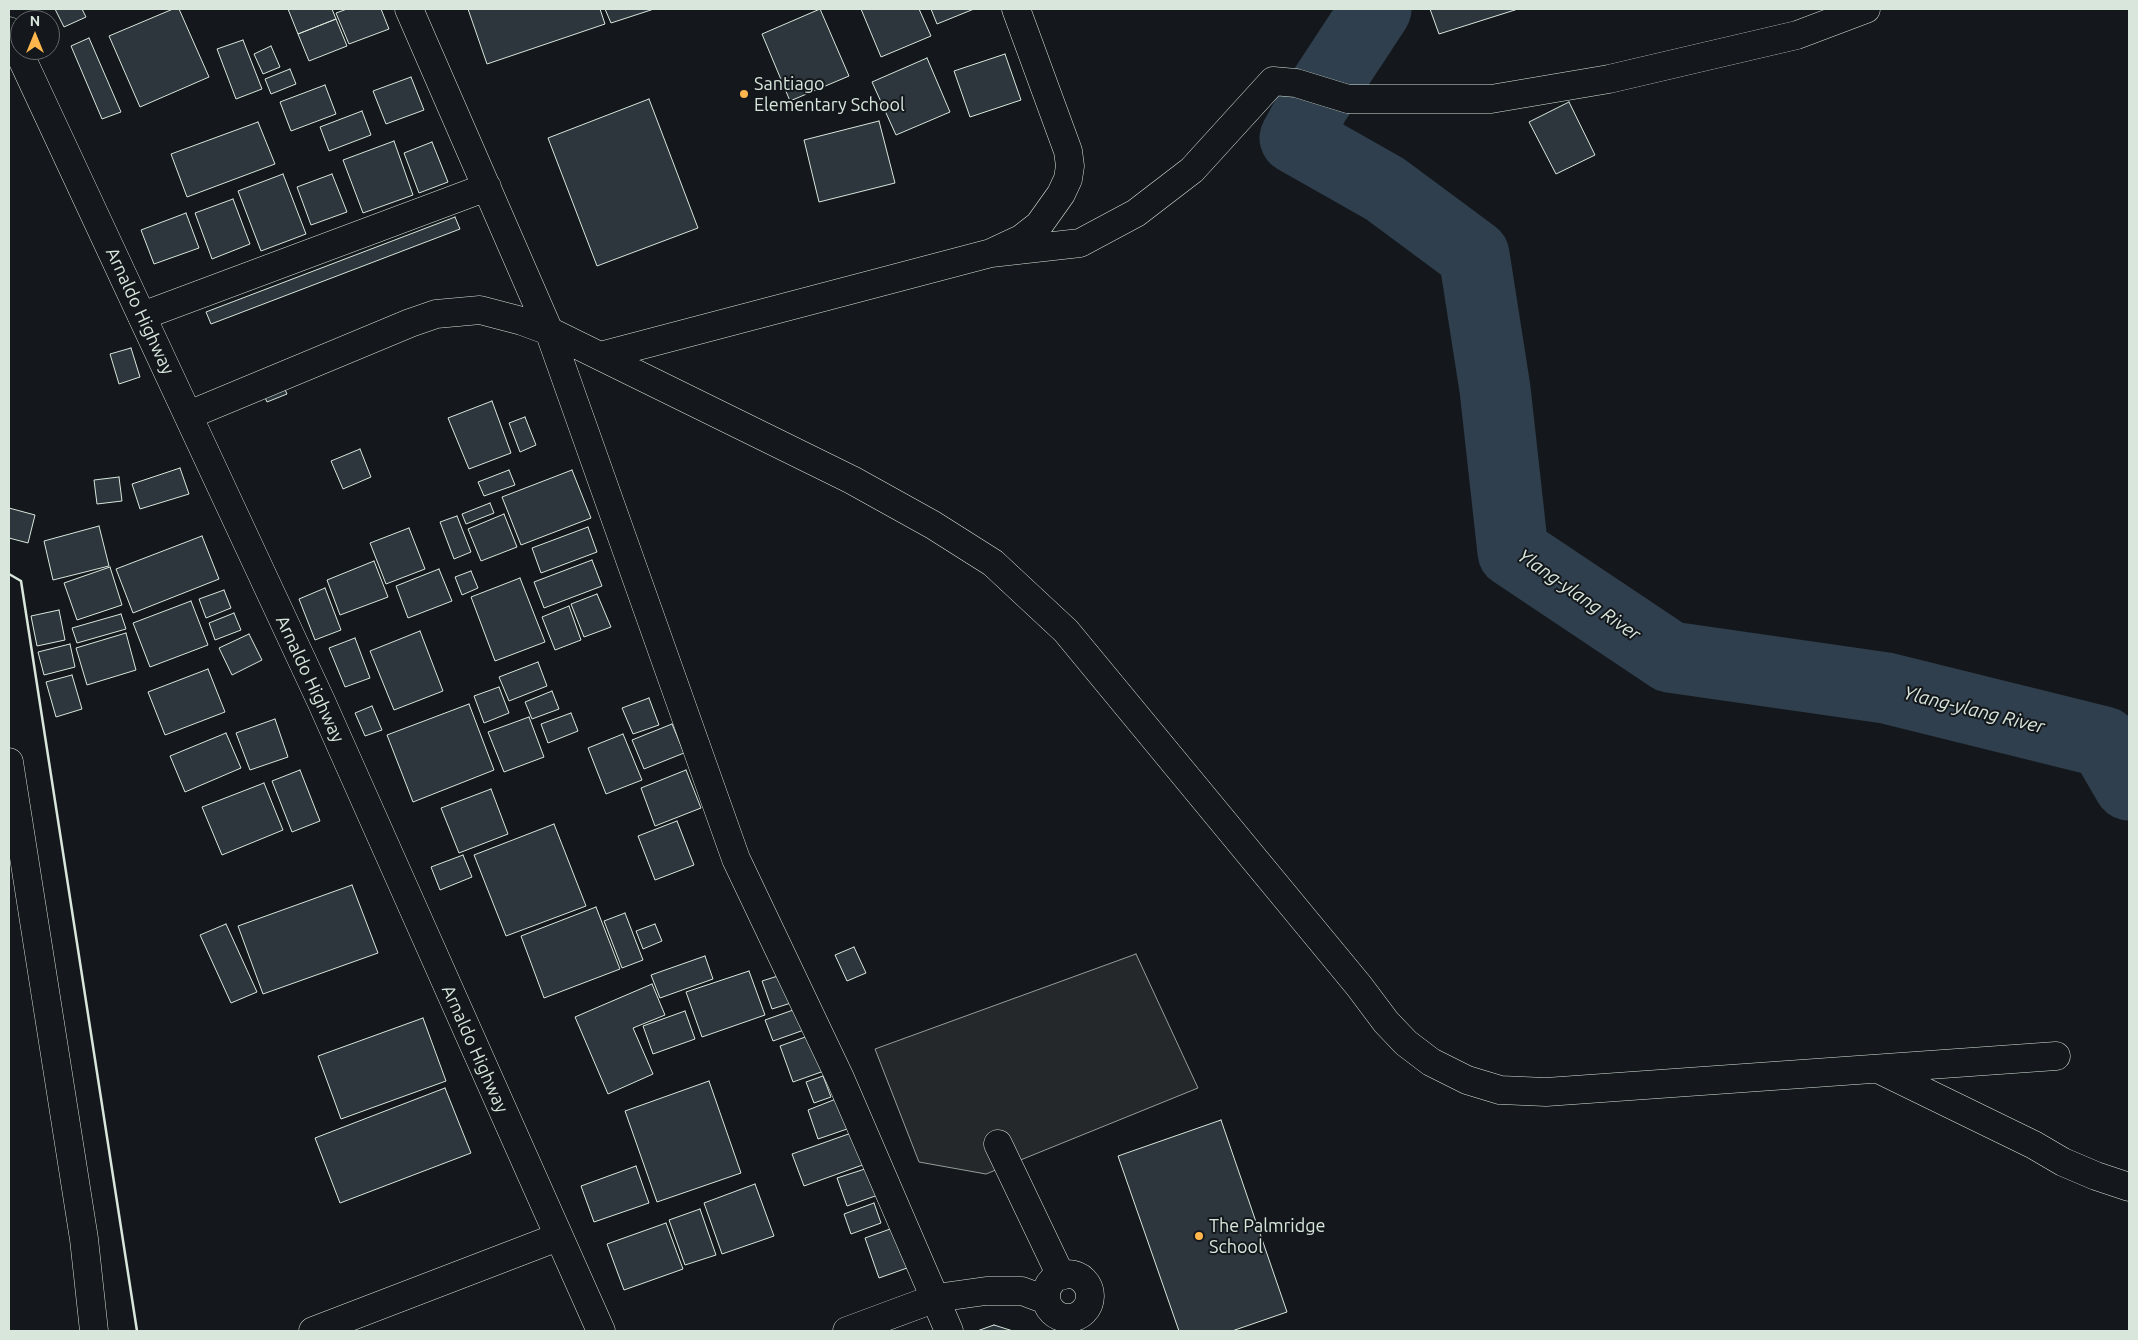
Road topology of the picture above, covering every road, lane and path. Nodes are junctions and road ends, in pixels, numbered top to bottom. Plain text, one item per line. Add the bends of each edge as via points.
1 (409, 9) edge
2 (1016, 9) edge
3 (1866, 9) edge
4 (9, 31) edge
5 (486, 187) junction
6 (991, 253) junction
7 (142, 316) junction
8 (549, 331) junction
9 (600, 356) junction
10 (189, 415) junction
11 (9, 762) edge
12 (17, 872) edge
13 (2056, 1056) dead end
14 (1877, 1069) junction
15 (998, 1144) dead end
16 (2129, 1187) edge
17 (558, 1236) junction
18 (1061, 1276) junction
19 (936, 1298) junction
20 (1046, 1300) junction
21 (1074, 1325) edge
22 (94, 1331) edge
23 (313, 1331) edge
24 (601, 1331) edge
25 (847, 1331) edge
26 (949, 1331) edge

1 - 5 street
2 - 6 street via 1068,151 1070,166 1061,194 1039,225 1021,239
3 - 6 street via 1796,35 1609,79 1491,99 1348,99 1296,83 1273,81 1192,170 1128,217 1080,244
4 - 7 street, Arnaldo Highway
5 - 7 street
5 - 8 street
6 - 9 street
7 - 10 street, Arnaldo Highway
8 - 9 street
8 - 10 street via 522,320 480,310 436,314
8 - 19 street via 736,858 840,1078
9 - 14 street via 852,480 993,563 1066,631 1386,1022 1431,1062 1467,1080 1500,1090 1546,1092
10 - 17 street, Arnaldo Highway via 321,701
11 - 12 street
12 - 22 street via 84,1239
13 - 14 street
14 - 16 street via 2063,1162
15 - 18 street
17 - 23 street
17 - 24 street, Arnaldo Highway
18 - 20 street via 1049,1285
18 - 21 street via 1076,1275 1091,1292 1085,1312
19 - 20 street via 986,1291 1022,1291
19 - 25 street
19 - 26 street
20 - 21 street via 1058,1317

